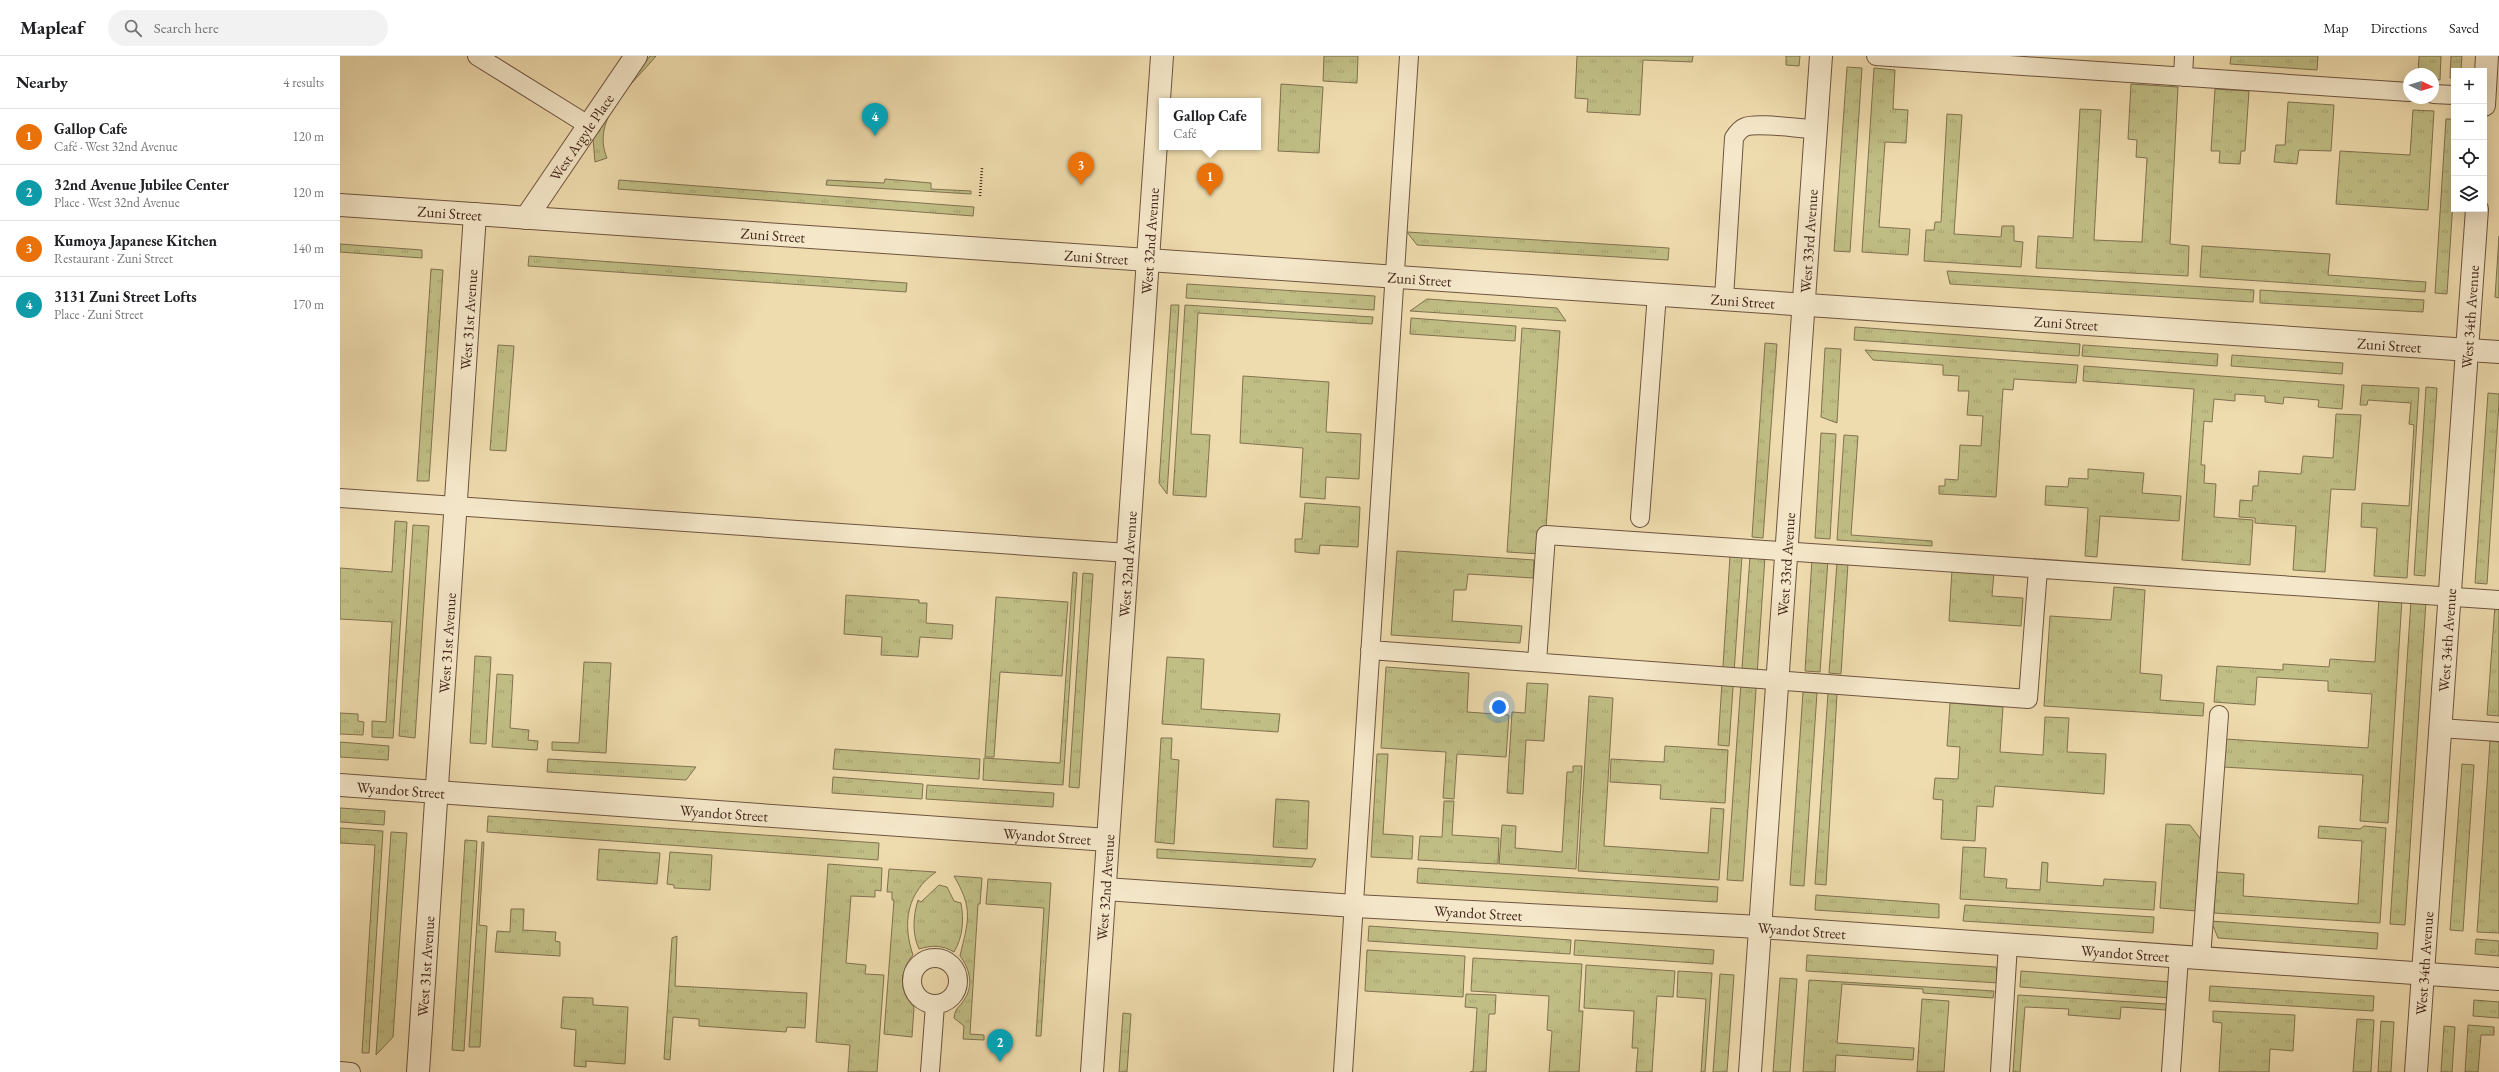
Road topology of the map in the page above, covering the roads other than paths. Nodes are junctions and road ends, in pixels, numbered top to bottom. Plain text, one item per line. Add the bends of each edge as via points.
1 (477, 56) edge
2 (636, 56) edge
3 (1162, 56) edge
4 (1408, 56) edge
5 (1821, 56) edge
6 (1876, 56) edge
7 (2184, 56) edge
8 (2487, 56) edge
9 (2183, 77) junction
10 (2403, 92) edge
11 (2439, 94) edge
12 (2451, 95) edge
13 (1159, 98) edge
14 (2488, 99) edge
15 (1159, 103) edge
16 (588, 125) junction
17 (1816, 130) junction
18 (340, 205) edge
19 (2477, 212) edge
20 (475, 214) junction
21 (526, 218) junction
22 (1149, 260) junction
23 (1393, 276) junction
24 (1656, 294) junction
25 (1724, 298) junction
26 (1804, 304) junction
27 (2468, 349) junction
28 (2499, 352) edge
29 (340, 498) edge
30 (455, 506) junction
31 (1640, 518) dead end
32 (1787, 552) junction
33 (1128, 553) junction
34 (2038, 569) junction
35 (2450, 596) junction
36 (2499, 600) edge
37 (1370, 650) junction
38 (1537, 662) junction
39 (1777, 680) junction
40 (2219, 715) dead end
41 (2440, 728) junction
42 (2499, 732) edge
43 (340, 785) edge
44 (436, 792) junction
45 (1108, 840) junction
46 (1105, 889) junction
47 (1355, 906) junction
48 (1760, 928) junction
49 (2008, 945) junction
50 (2179, 957) junction
51 (2200, 958) junction
52 (2423, 974) junction
53 (2499, 979) edge
54 (936, 1005) dead end
55 (340, 1071) edge
56 (351, 1072) edge
57 (418, 1072) edge
58 (930, 1072) edge
59 (1092, 1072) edge
60 (1343, 1072) edge
61 (1750, 1072) edge
62 (2000, 1072) edge
63 (2172, 1072) edge
64 (2416, 1072) edge

1 - 16 lane
2 - 16 street, West Argyle Place
3 - 13 street, West 32nd Avenue
4 - 23 lane
5 - 17 street, West 33rd Avenue
6 - 9 lane
7 - 9 lane
8 - 14 street
9 - 10 lane
11 - 12 lane
15 - 22 street, West 32nd Avenue
16 - 21 street, West Argyle Place
17 - 25 lane via 1751,126 1737,133 1734,144
17 - 26 street, West 33rd Avenue
18 - 20 street, Zuni Street
19 - 27 street, West 34th Avenue
20 - 21 street, Zuni Street
20 - 30 street, West 31st Avenue
21 - 22 street, Zuni Street
22 - 23 street, Zuni Street
22 - 33 street, West 32nd Avenue
23 - 24 street, Zuni Street
23 - 37 lane
24 - 25 street, Zuni Street
24 - 31 lane
25 - 26 street, Zuni Street
26 - 27 street, Zuni Street
26 - 32 street, West 33rd Avenue
27 - 28 street, Zuni Street
27 - 35 street, West 34th Avenue
29 - 30 lane
30 - 33 lane
30 - 44 street, West 31st Avenue
32 - 34 lane
32 - 38 lane via 1546,535
32 - 39 street, West 33rd Avenue
33 - 45 street, West 32nd Avenue
34 - 35 lane
34 - 39 lane via 2028,699
35 - 36 lane
35 - 41 street, West 34th Avenue
37 - 38 lane
37 - 47 lane
38 - 39 lane
39 - 48 street, West 33rd Avenue
40 - 51 lane
41 - 42 lane
41 - 52 street, West 34th Avenue
43 - 44 street, Wyandot Street
44 - 45 street, Wyandot Street
44 - 57 street, West 31st Avenue
45 - 46 street, West 32nd Avenue
46 - 47 street, Wyandot Street
46 - 59 street, West 32nd Avenue
47 - 48 street, Wyandot Street
47 - 60 lane
48 - 49 street, Wyandot Street
48 - 61 street, West 33rd Avenue
49 - 50 street, Wyandot Street
49 - 62 lane
50 - 51 street, Wyandot Street
50 - 63 lane
51 - 52 street, Wyandot Street
52 - 53 street, Wyandot Street
52 - 64 street, West 34th Avenue
54 - 58 lane
55 - 56 lane

